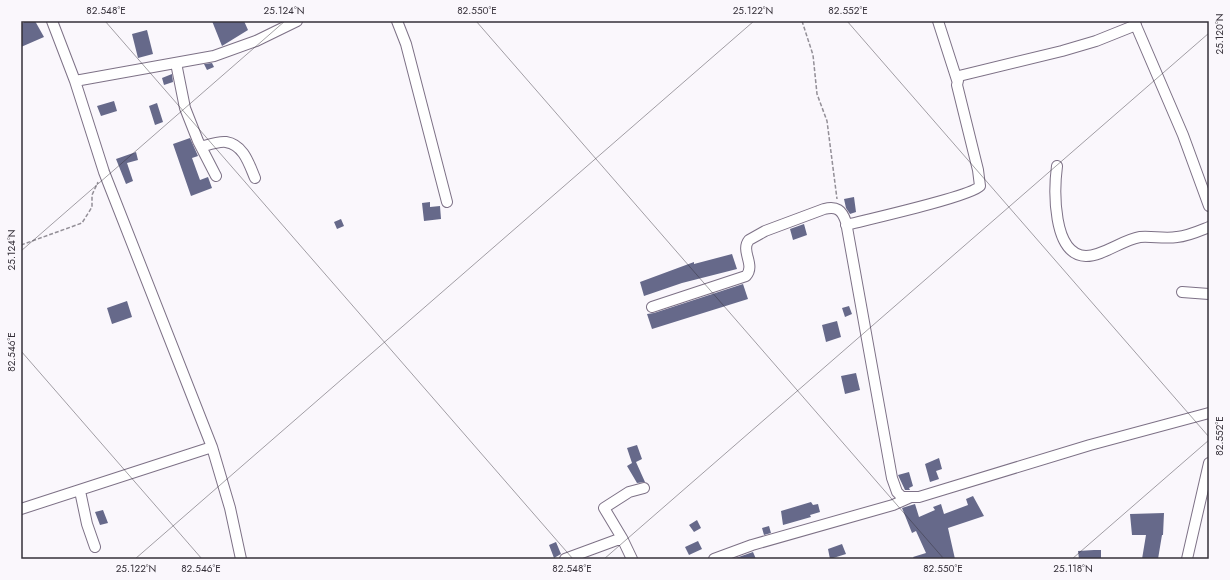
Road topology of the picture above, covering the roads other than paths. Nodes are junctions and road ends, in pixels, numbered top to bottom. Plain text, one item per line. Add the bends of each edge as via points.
1 (52, 21) edge
2 (297, 21) edge
3 (397, 21) edge
4 (938, 21) edge
5 (1135, 23) edge
6 (176, 63) junction
7 (957, 80) junction
8 (75, 81) junction
9 (201, 147) junction
10 (1057, 166) dead end
11 (216, 176) dead end
12 (255, 178) dead end
13 (447, 202) dead end
14 (1209, 206) edge
15 (846, 226) junction
16 (1209, 227) edge
17 (1182, 292) dead end
18 (1209, 294) edge
19 (652, 307) dead end
20 (1209, 413) edge
21 (204, 449) junction
22 (1209, 463) edge
23 (644, 488) dead end
24 (80, 491) junction
25 (913, 497) junction
26 (21, 509) edge
27 (622, 538) junction
28 (95, 547) dead end
29 (241, 559) edge
30 (565, 559) edge
31 (632, 559) edge
32 (714, 559) edge
33 (1187, 559) edge

1 - 8 street
2 - 6 street via 232,51
3 - 13 street via 406,44
4 - 7 street
5 - 7 street via 1096,41 964,73
5 - 14 street via 1183,135
6 - 8 street
6 - 9 street via 185,108
7 - 15 street via 980,186 956,196
8 - 21 street via 104,172
9 - 11 street
9 - 12 street via 226,142 238,146
10 - 16 street via 1055,183 1061,233 1069,250 1076,254 1094,254 1140,237 1178,237
15 - 19 street via 841,212 838,208 832,207 765,231 749,240 746,247 750,269 746,276
15 - 25 street via 892,478 897,492 902,497
17 - 18 street
20 - 25 street via 1138,431
21 - 24 street
21 - 29 street via 230,508
22 - 33 street
23 - 27 street via 630,492 604,509
24 - 26 street
24 - 28 street
25 - 32 street via 752,545
27 - 30 street
27 - 31 street

